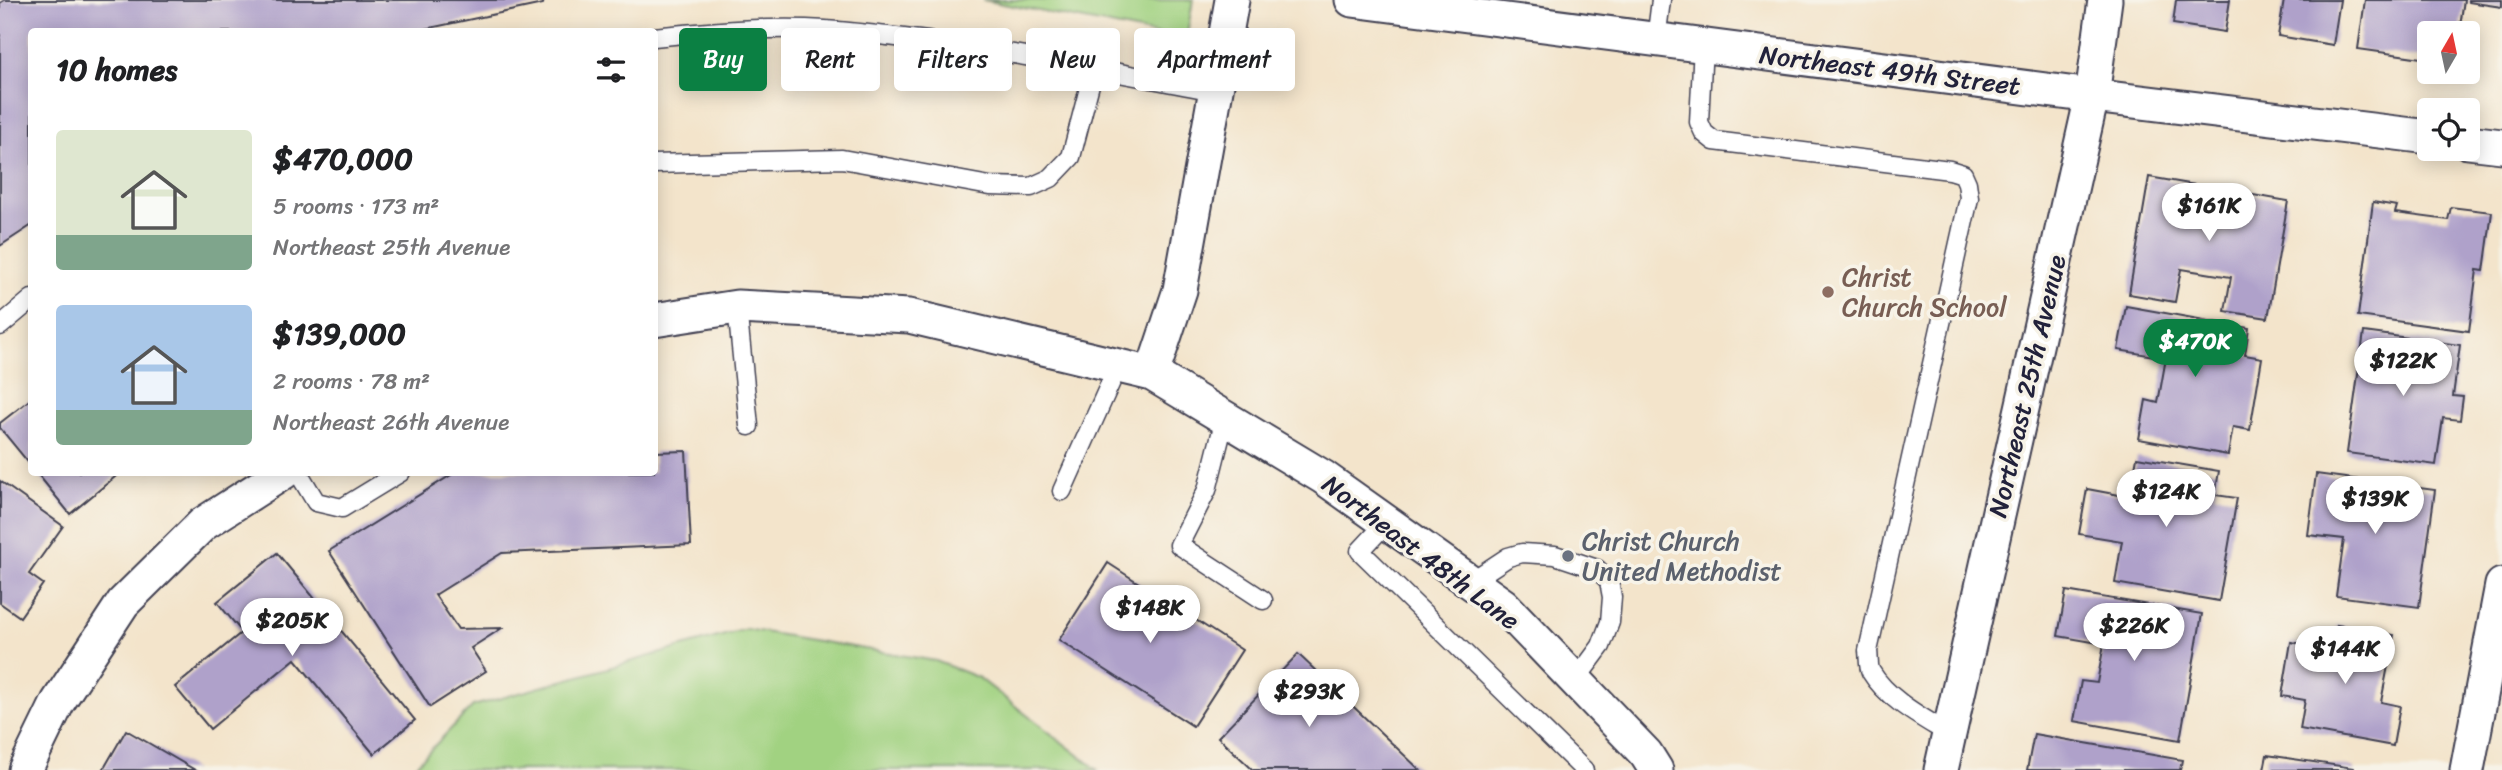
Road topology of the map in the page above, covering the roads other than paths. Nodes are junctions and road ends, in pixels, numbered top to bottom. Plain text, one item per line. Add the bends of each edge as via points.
1 (1231, 0) edge
2 (1352, 0) edge
3 (1661, 0) edge
4 (2105, 0) edge
5 (1226, 28) edge
6 (658, 37) edge
7 (1656, 40) junction
8 (1703, 46) junction
9 (1026, 57) edge
10 (1088, 91) edge
11 (1215, 91) edge
12 (2092, 96) junction
13 (2417, 136) edge
14 (2480, 143) edge
15 (2502, 146) edge
16 (658, 164) edge
17 (28, 302) edge
18 (737, 307) junction
19 (658, 319) edge
20 (0, 326) edge
21 (1118, 366) junction
22 (1152, 374) junction
23 (1225, 418) junction
24 (749, 426) dead end
25 (278, 476) edge
26 (301, 476) edge
27 (394, 476) edge
28 (1062, 491) dead end
29 (1387, 522) junction
30 (1470, 582) junction
31 (2502, 585) edge
32 (1263, 600) dead end
33 (1576, 681) junction
34 (1949, 734) junction
35 (25, 770) edge
36 (1584, 770) edge
37 (1656, 770) edge
38 (1941, 770) edge
39 (2468, 770) edge

1 - 5 street
2 - 7 street, Northeast 49th Street
3 - 7 lane
4 - 12 street, Northeast 25th Avenue
6 - 9 lane via 823,30
7 - 8 street, Northeast 49th Street
8 - 12 street, Northeast 49th Street
8 - 34 lane via 1699,121 1714,142 1950,170 1963,174 1967,183 1969,198 1868,651 1870,670 1885,688
10 - 16 lane via 1071,157 1051,178 1031,187 990,187 842,159
11 - 22 street via 1180,290
12 - 13 street, Northeast 49th Street
12 - 34 street, Northeast 25th Avenue
14 - 15 street
17 - 20 lane
18 - 19 street, Northeast 48th Lane
18 - 21 street, Northeast 48th Lane via 909,316
18 - 24 lane
21 - 22 street, Northeast 48th Lane
21 - 28 lane
22 - 23 street, Northeast 48th Lane
23 - 29 street, Northeast 48th Lane
23 - 32 lane via 1207,490 1180,545
25 - 35 street via 203,524 123,603 58,702
26 - 27 lane via 316,502 342,508
29 - 30 street, Northeast 48th Lane
29 - 36 lane via 1360,551
30 - 33 street, Northeast 48th Lane via 1503,605
30 - 33 lane via 1508,556 1522,553 1555,555 1597,569 1609,581 1610,622 1601,646
31 - 39 street
33 - 37 street, Northeast 48th Lane
34 - 38 street, Northeast 25th Avenue

